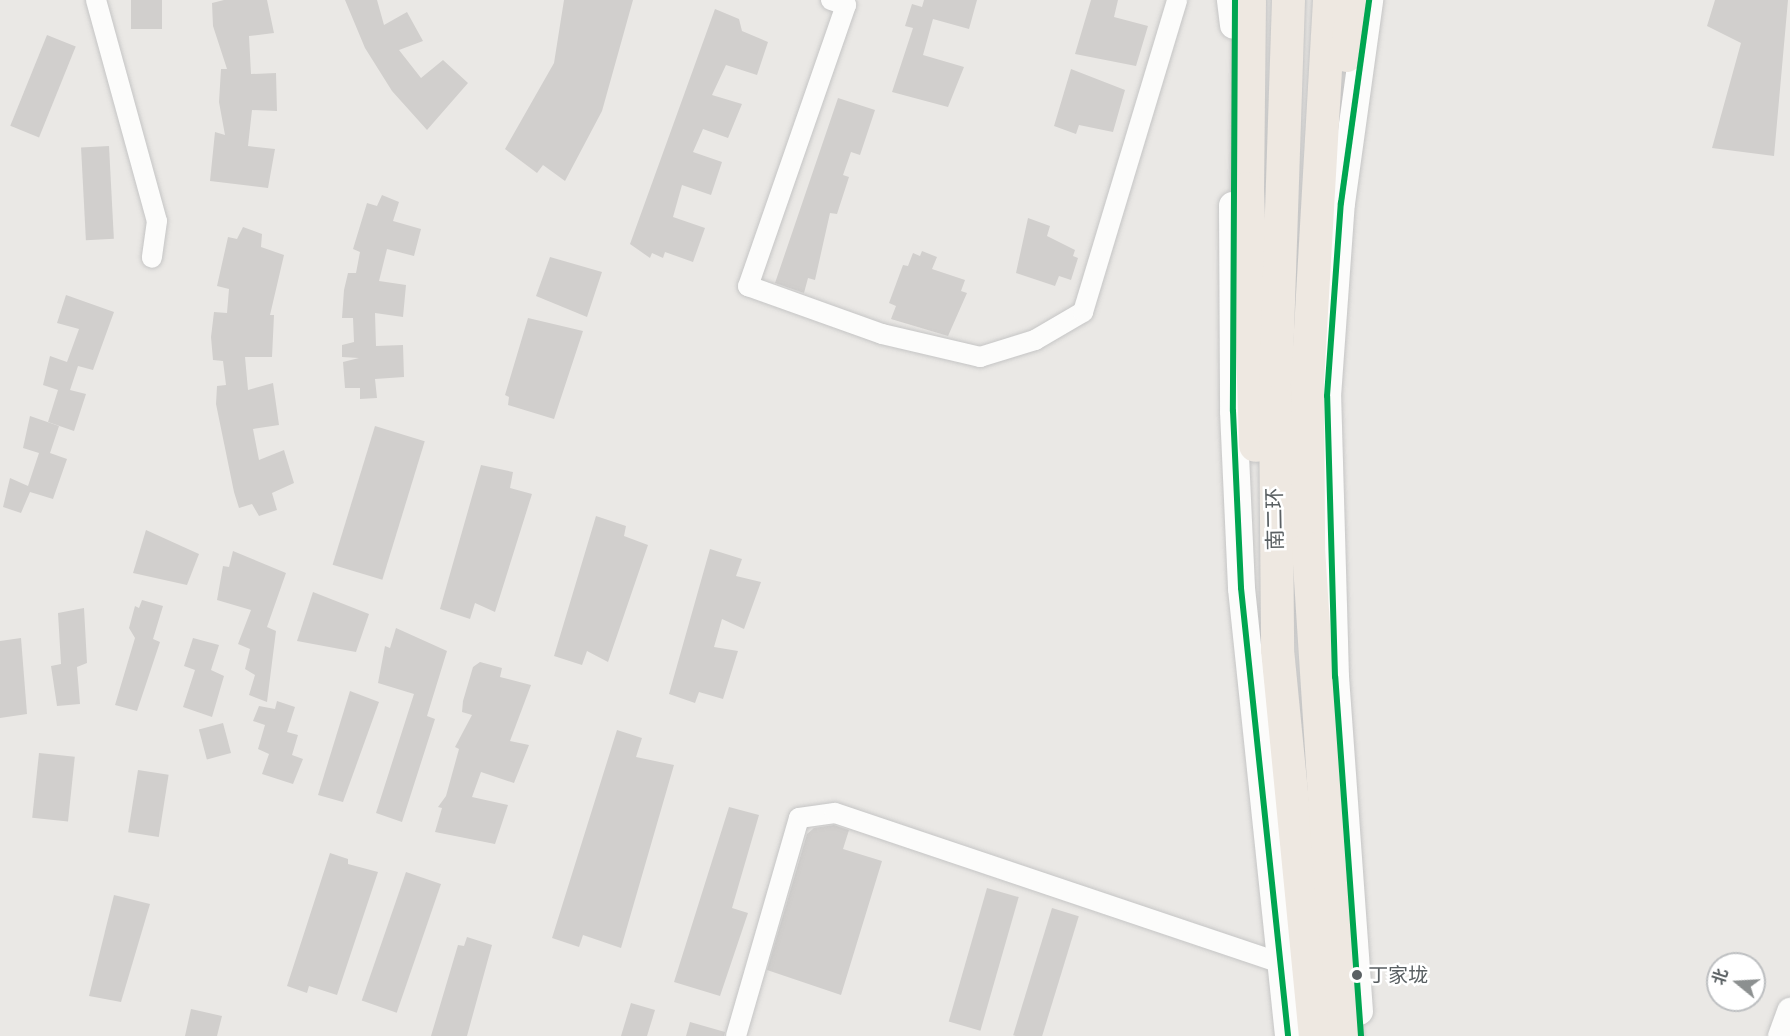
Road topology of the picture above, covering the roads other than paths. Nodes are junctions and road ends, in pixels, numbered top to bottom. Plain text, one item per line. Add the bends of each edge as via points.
1 (96, 0) edge
2 (831, 0) edge
3 (1177, 0) edge
4 (1288, 0) edge
5 (1329, 0) edge
6 (1353, 0) edge
7 (1369, 0) edge
8 (1237, 6) edge
9 (152, 258) dead end
10 (1314, 262) junction
11 (1277, 649) junction
12 (1279, 962) junction
13 (1790, 1011) edge
14 (736, 1036) edge
15 (1288, 1036) edge
16 (1315, 1036) edge
17 (1346, 1036) edge
18 (1361, 1036) edge
19 (1781, 1036) edge

1 - 9 street via 157,221
2 - 3 street via 846,5 748,286 882,334 980,357 1035,340 1083,312
4 - 11 highway, 南二环 via 1275,402
5 - 10 highway, 南二环
6 - 10 highway
7 - 18 street via 1336,246 1327,396 1335,677
8 - 11 highway via 1253,424
8 - 12 street via 1233,411 1241,588
10 - 17 highway, 南二环 via 1307,387 1308,548 1329,869
11 - 16 highway, 南二环
12 - 14 street via 835,813 799,818
12 - 15 street
13 - 19 street

